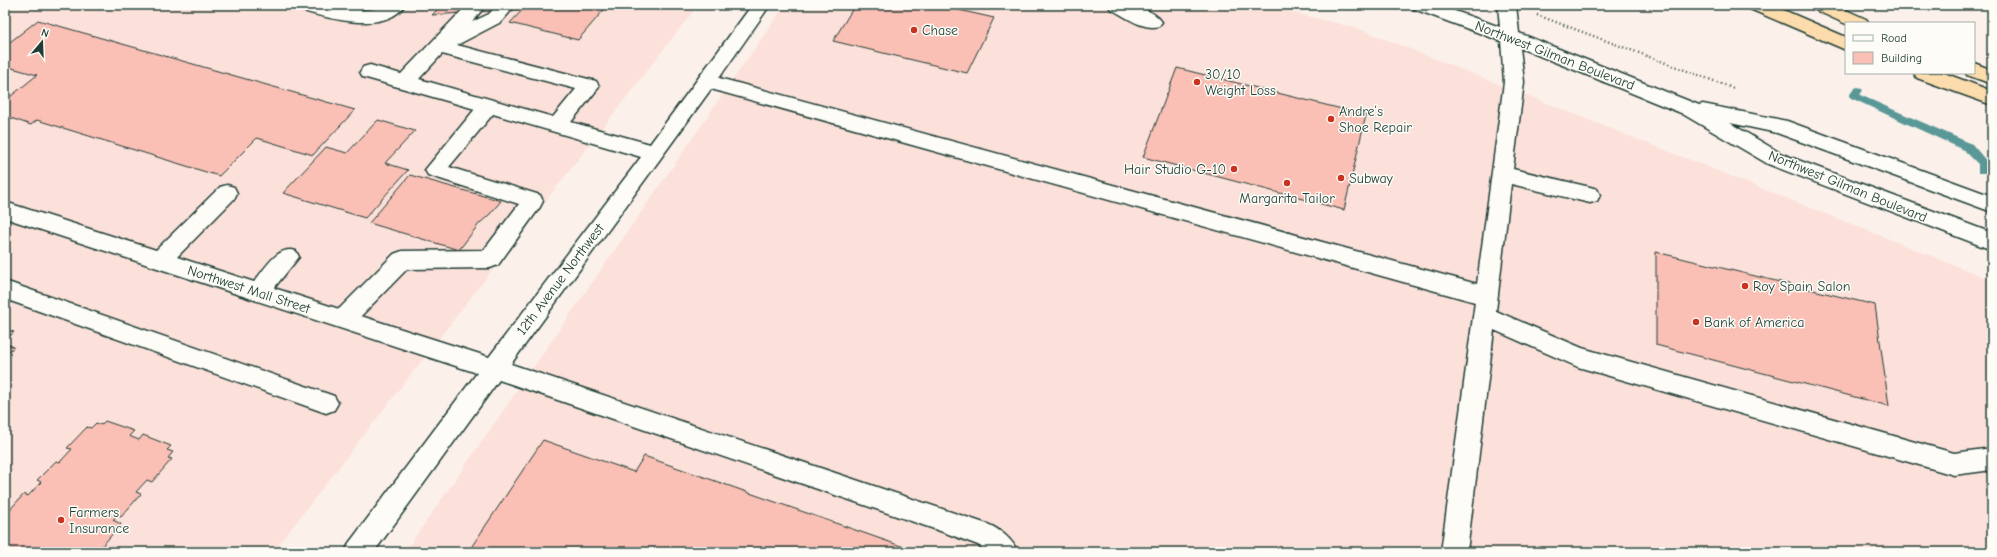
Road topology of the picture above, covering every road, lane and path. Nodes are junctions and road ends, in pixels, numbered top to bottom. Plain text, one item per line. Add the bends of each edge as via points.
1 (302, 5) edge
2 (396, 5) edge
3 (477, 5) edge
4 (507, 5) edge
5 (761, 5) edge
6 (1117, 5) edge
7 (1420, 5) edge
8 (1507, 5) edge
9 (1756, 5) edge
10 (1819, 5) edge
11 (1153, 22) dead end
12 (1858, 22) edge
13 (1510, 38) junction
14 (1845, 44) edge
15 (438, 46) junction
16 (1975, 70) edge
17 (370, 72) dead end
18 (1927, 74) edge
19 (1992, 77) edge
20 (707, 81) junction
21 (405, 82) junction
22 (1992, 98) edge
23 (489, 106) junction
24 (1688, 108) junction
25 (557, 125) junction
26 (655, 153) junction
27 (1502, 174) junction
28 (227, 193) dead end
29 (1590, 195) dead end
30 (1992, 204) edge
31 (5, 210) edge
32 (1992, 242) edge
33 (288, 257) dead end
34 (160, 260) junction
35 (5, 290) edge
36 (258, 292) junction
37 (1485, 306) junction
38 (343, 320) junction
39 (493, 368) junction
40 (326, 403) dead end
41 (1992, 459) edge
42 (358, 552) edge
43 (1005, 552) edge
44 (1454, 552) edge

1 - 2 street via 360,17 381,13
3 - 15 street
4 - 15 street via 494,18
5 - 20 street, 12th Avenue Northwest
6 - 11 street
7 - 13 street, Northwest Gilman Boulevard
8 - 13 street
9 - 14 highway
10 - 12 highway
13 - 24 street, Northwest Gilman Boulevard
13 - 27 street via 1514,82
15 - 21 street
15 - 25 street via 589,86
16 - 19 highway
17 - 21 street
18 - 22 highway
20 - 26 street, 12th Avenue Northwest
20 - 37 street
21 - 23 street
23 - 25 street
23 - 38 street via 435,170 533,201 490,259 402,260
24 - 30 street, Northwest Gilman Boulevard via 1780,126
24 - 32 street, Northwest Gilman Boulevard via 1775,159
25 - 26 street
26 - 39 street, 12th Avenue Northwest
27 - 29 street
27 - 37 street
28 - 34 street
31 - 34 street, Northwest Mall Street
33 - 36 street
34 - 36 street, Northwest Mall Street
35 - 40 street
36 - 38 street, Northwest Mall Street
37 - 41 street via 1567,353 1954,464
37 - 44 street
38 - 39 street, Northwest Mall Street
39 - 42 street, 12th Avenue Northwest
39 - 43 street, Northwest Mall Street via 974,530 987,536

